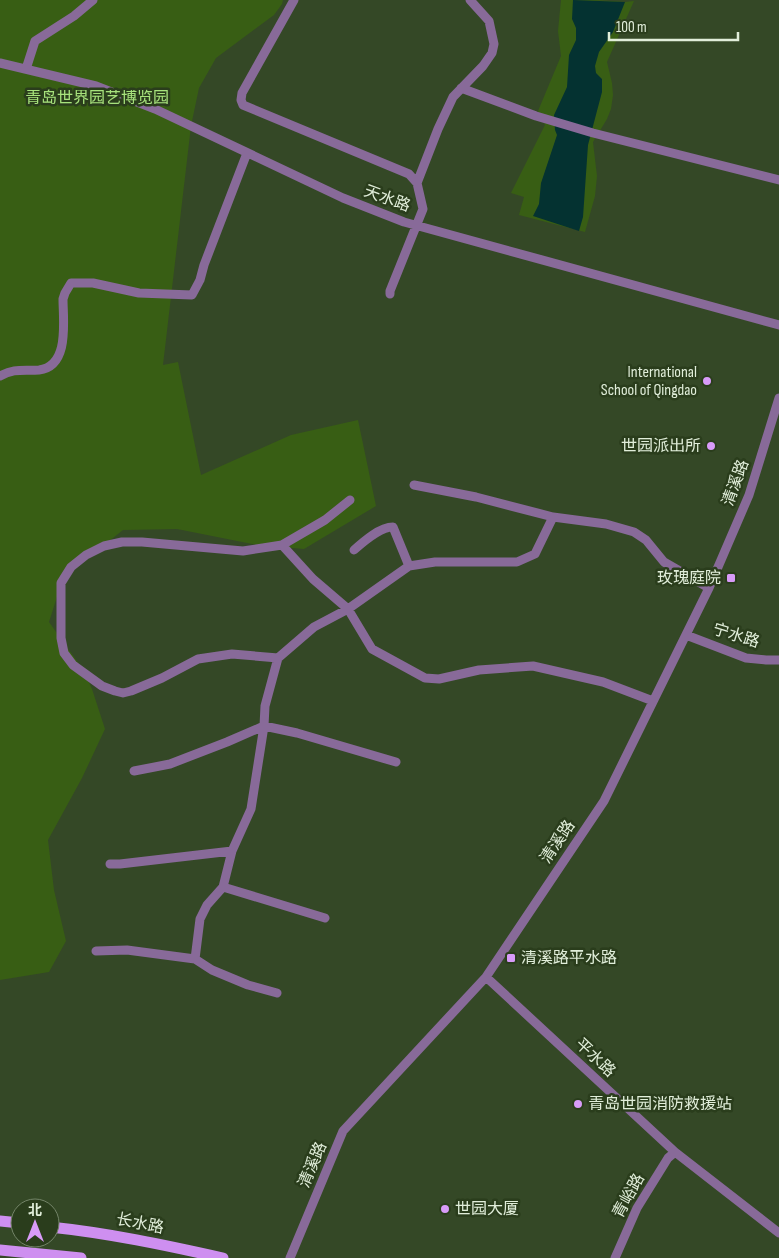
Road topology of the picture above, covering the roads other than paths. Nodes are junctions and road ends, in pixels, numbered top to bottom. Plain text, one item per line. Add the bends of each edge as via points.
1 (93, 0) edge
2 (294, 0) edge
3 (470, 0) edge
4 (0, 63) edge
5 (26, 69) junction
6 (461, 88) junction
7 (247, 153) junction
8 (779, 180) edge
9 (417, 183) junction
10 (417, 225) junction
11 (390, 294) dead end
12 (779, 325) edge
13 (0, 376) edge
14 (779, 398) edge
15 (414, 485) dead end
16 (350, 500) dead end
17 (553, 517) junction
18 (282, 545) junction
19 (354, 550) dead end
20 (409, 566) junction
21 (709, 588) junction
22 (348, 609) junction
23 (686, 635) junction
24 (278, 658) junction
25 (779, 660) edge
26 (653, 701) junction
27 (264, 726) junction
28 (396, 762) dead end
29 (134, 771) dead end
30 (232, 851) junction
31 (110, 864) dead end
32 (223, 887) junction
33 (325, 918) dead end
34 (96, 951) dead end
35 (195, 960) junction
36 (486, 977) junction
37 (277, 993) dead end
38 (675, 1152) junction
39 (60, 1227) edge
40 (779, 1233) edge
41 (0, 1250) edge
42 (81, 1258) edge
43 (223, 1258) edge
44 (290, 1258) edge
45 (615, 1258) edge

1 - 5 street via 35,41
2 - 9 street via 241,100 409,174
3 - 6 street via 489,21 494,44 492,54
4 - 5 street, 天水路
5 - 7 street, 天水路 via 96,86 155,109
6 - 8 street via 593,133
6 - 9 street via 453,97 438,129
7 - 10 street, 天水路 via 343,198
7 - 13 street via 192,295 140,293 93,283 71,283 63,299 63,346 58,357 40,370 18,370
9 - 10 street via 423,209
10 - 11 street
10 - 12 street, 天水路
14 - 21 street, 清溪路 via 749,495
15 - 17 street
16 - 18 street via 325,520
17 - 20 street via 535,554 517,562 435,562
17 - 21 street via 606,524 634,532 646,540 664,562
18 - 22 street via 313,579
18 - 24 street via 244,551 122,542 86,555 71,567 62,583 64,652 73,665 102,686 115,691 131,691 198,659 232,654
19 - 20 street via 387,527 393,527
20 - 22 street
21 - 23 street, 清溪路
22 - 24 street via 314,627
22 - 26 street via 372,649 426,678 533,666 603,682
23 - 25 street, 宁水路 via 746,658
23 - 26 street, 清溪路
24 - 27 street via 265,706
26 - 36 street, 清溪路 via 604,801
27 - 28 street
27 - 29 street via 170,764
27 - 30 street via 251,809
30 - 31 street
30 - 32 street
32 - 33 street
32 - 35 street via 207,905 200,920
34 - 35 street via 127,950
35 - 37 street via 239,981
36 - 38 street, 平水路
36 - 44 street, 清溪路 via 343,1131
38 - 40 street, 平水路
38 - 45 street, 青峪路 via 637,1208
39 - 43 main road, 长水路
41 - 42 main road

